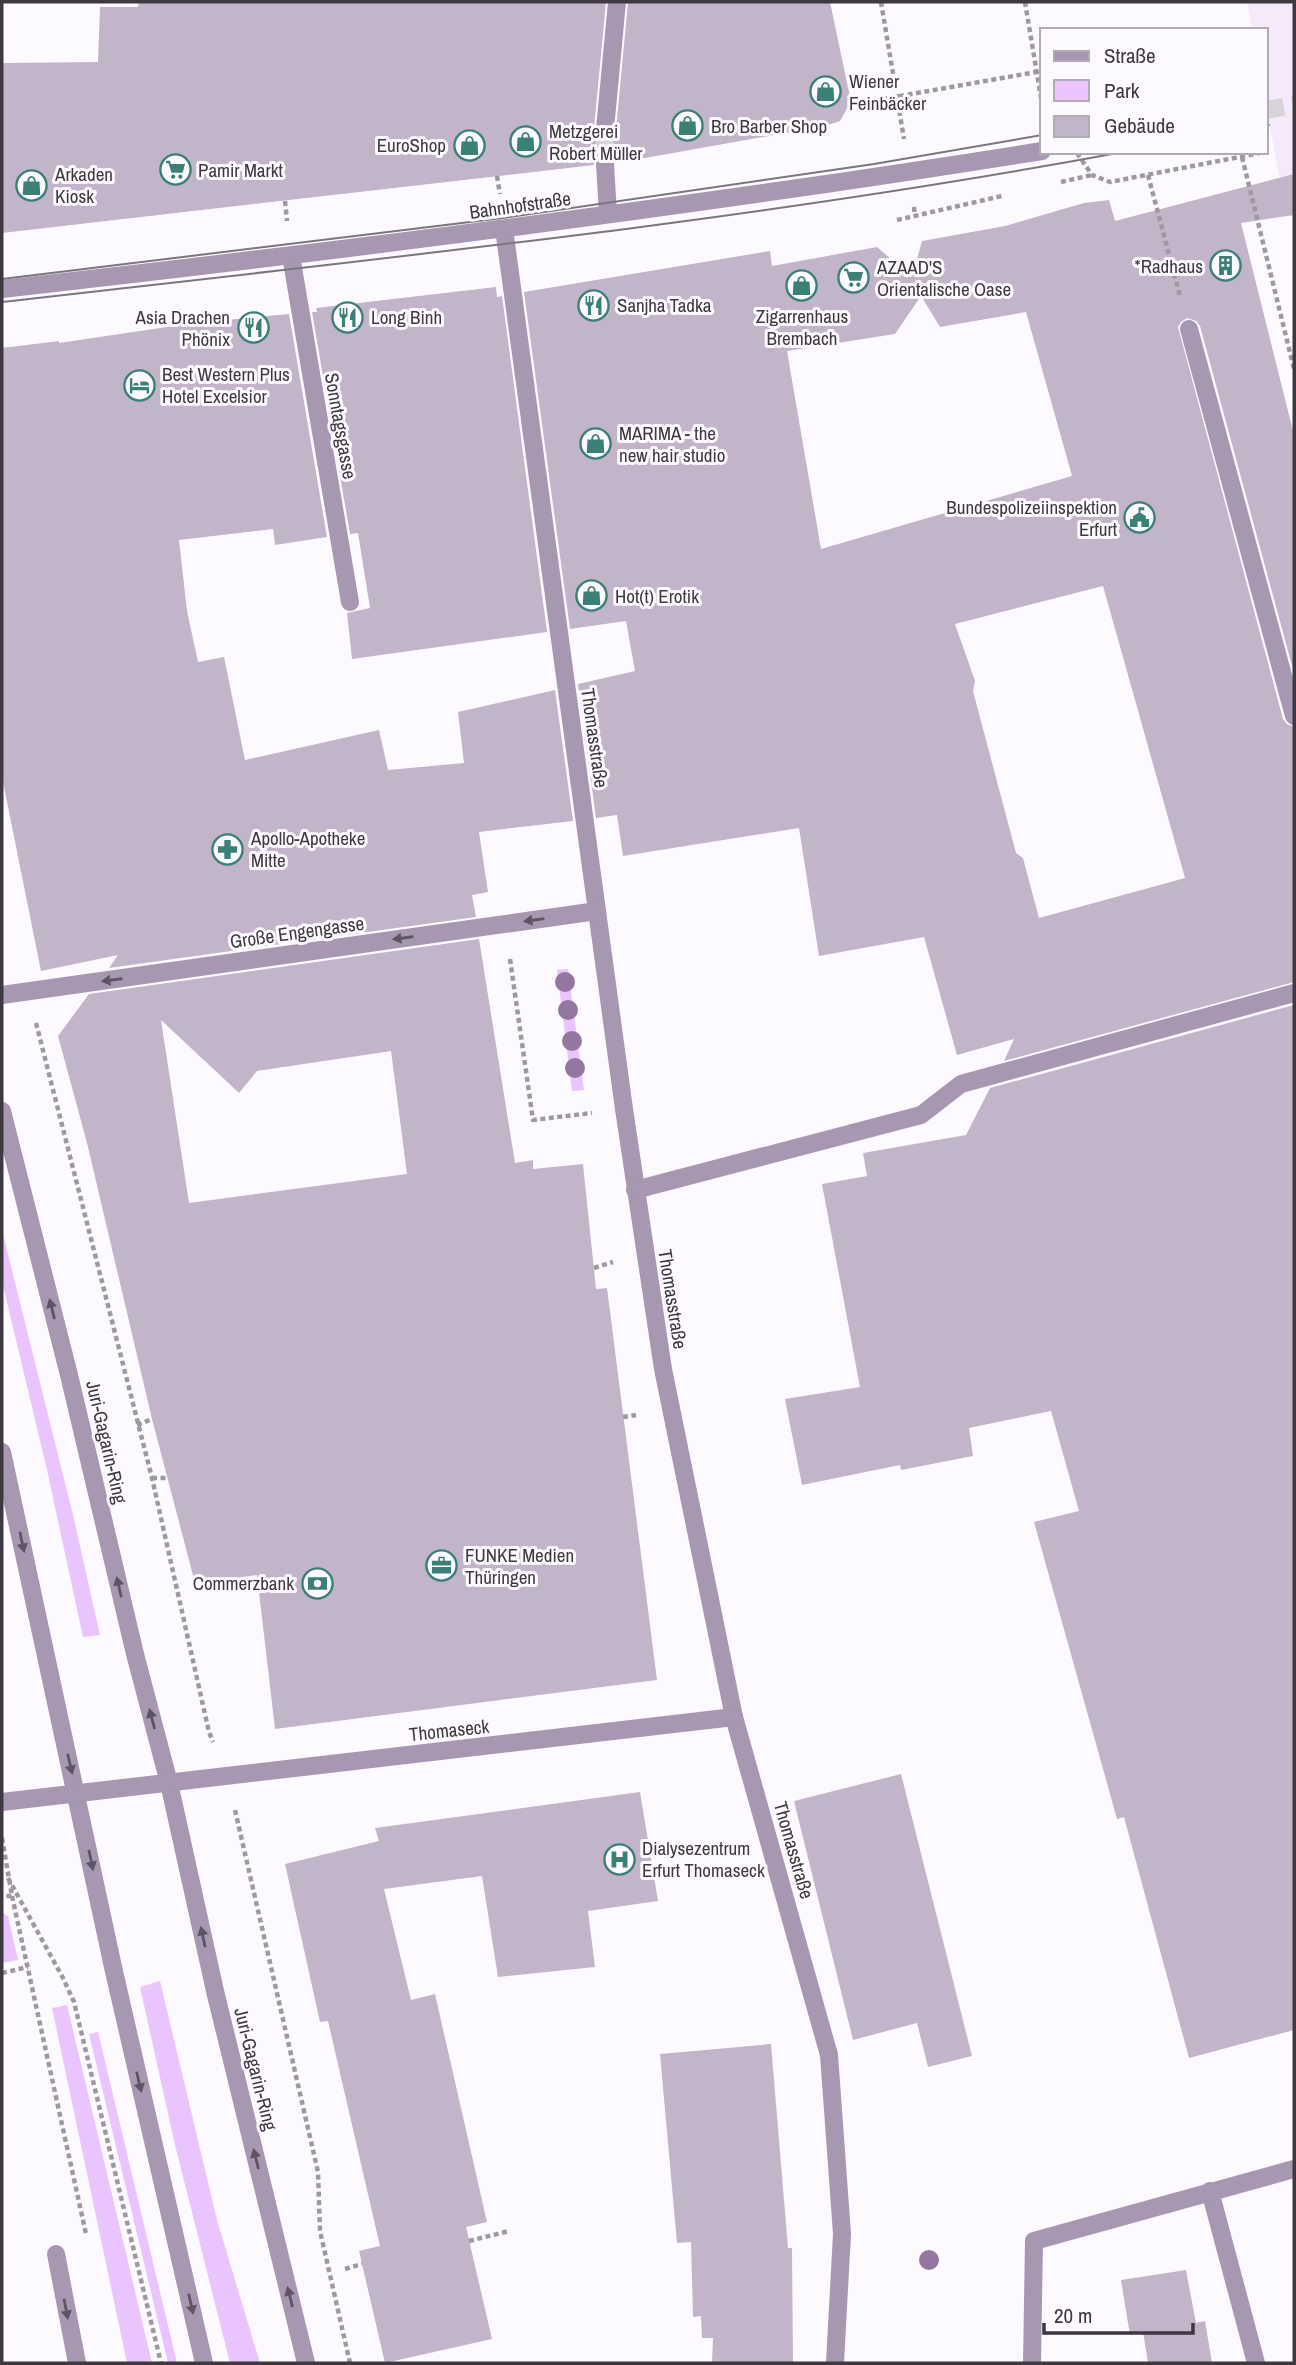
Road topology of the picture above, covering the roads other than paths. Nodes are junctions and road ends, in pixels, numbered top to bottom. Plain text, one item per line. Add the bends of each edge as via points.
1 (617, 2) edge
2 (605, 129) tunnel mouth
3 (1040, 151) edge
4 (605, 164) tunnel mouth
5 (608, 214) junction
6 (505, 229) junction
7 (291, 256) junction
8 (2, 289) edge
9 (1189, 329) road end
10 (350, 603) dead end
11 (1294, 716) edge
12 (597, 911) junction
13 (1294, 993) edge
14 (2, 995) edge
15 (2, 1111) edge
16 (635, 1190) junction
17 (2, 1452) edge
18 (734, 1717) junction
19 (169, 1783) junction
20 (77, 1793) junction
21 (2, 1802) edge
22 (1294, 2169) edge
23 (1210, 2191) junction
24 (56, 2254) dead end
25 (77, 2363) edge
26 (204, 2363) edge
27 (306, 2363) edge
28 (835, 2363) edge
29 (1032, 2363) edge
30 (1256, 2363) edge

1 - 2 street
3 - 5 street, Bahnhofstraße
4 - 5 street
5 - 6 street, Bahnhofstraße
6 - 7 street, Bahnhofstraße
6 - 12 street, Thomasstraße
7 - 8 street, Bahnhofstraße
7 - 10 street, Sonntagsgasse
9 - 11 street
12 -> 14 street, Große Engengasse
12 - 16 street, Thomasstraße
13 - 16 street via 961,1084 921,1115
19 -> 15 street, Juri-Gagarin-Ring
16 - 18 street, Thomasstraße via 668,1400
17 -> 20 street
18 - 19 street, Thomaseck
18 - 28 street, Thomasstraße via 830,2055 842,2234
19 - 20 street
27 -> 19 street, Juri-Gagarin-Ring
20 - 21 street
20 -> 26 street
22 - 23 street
23 - 29 street via 1034,2241
23 - 30 street
24 -> 25 street

